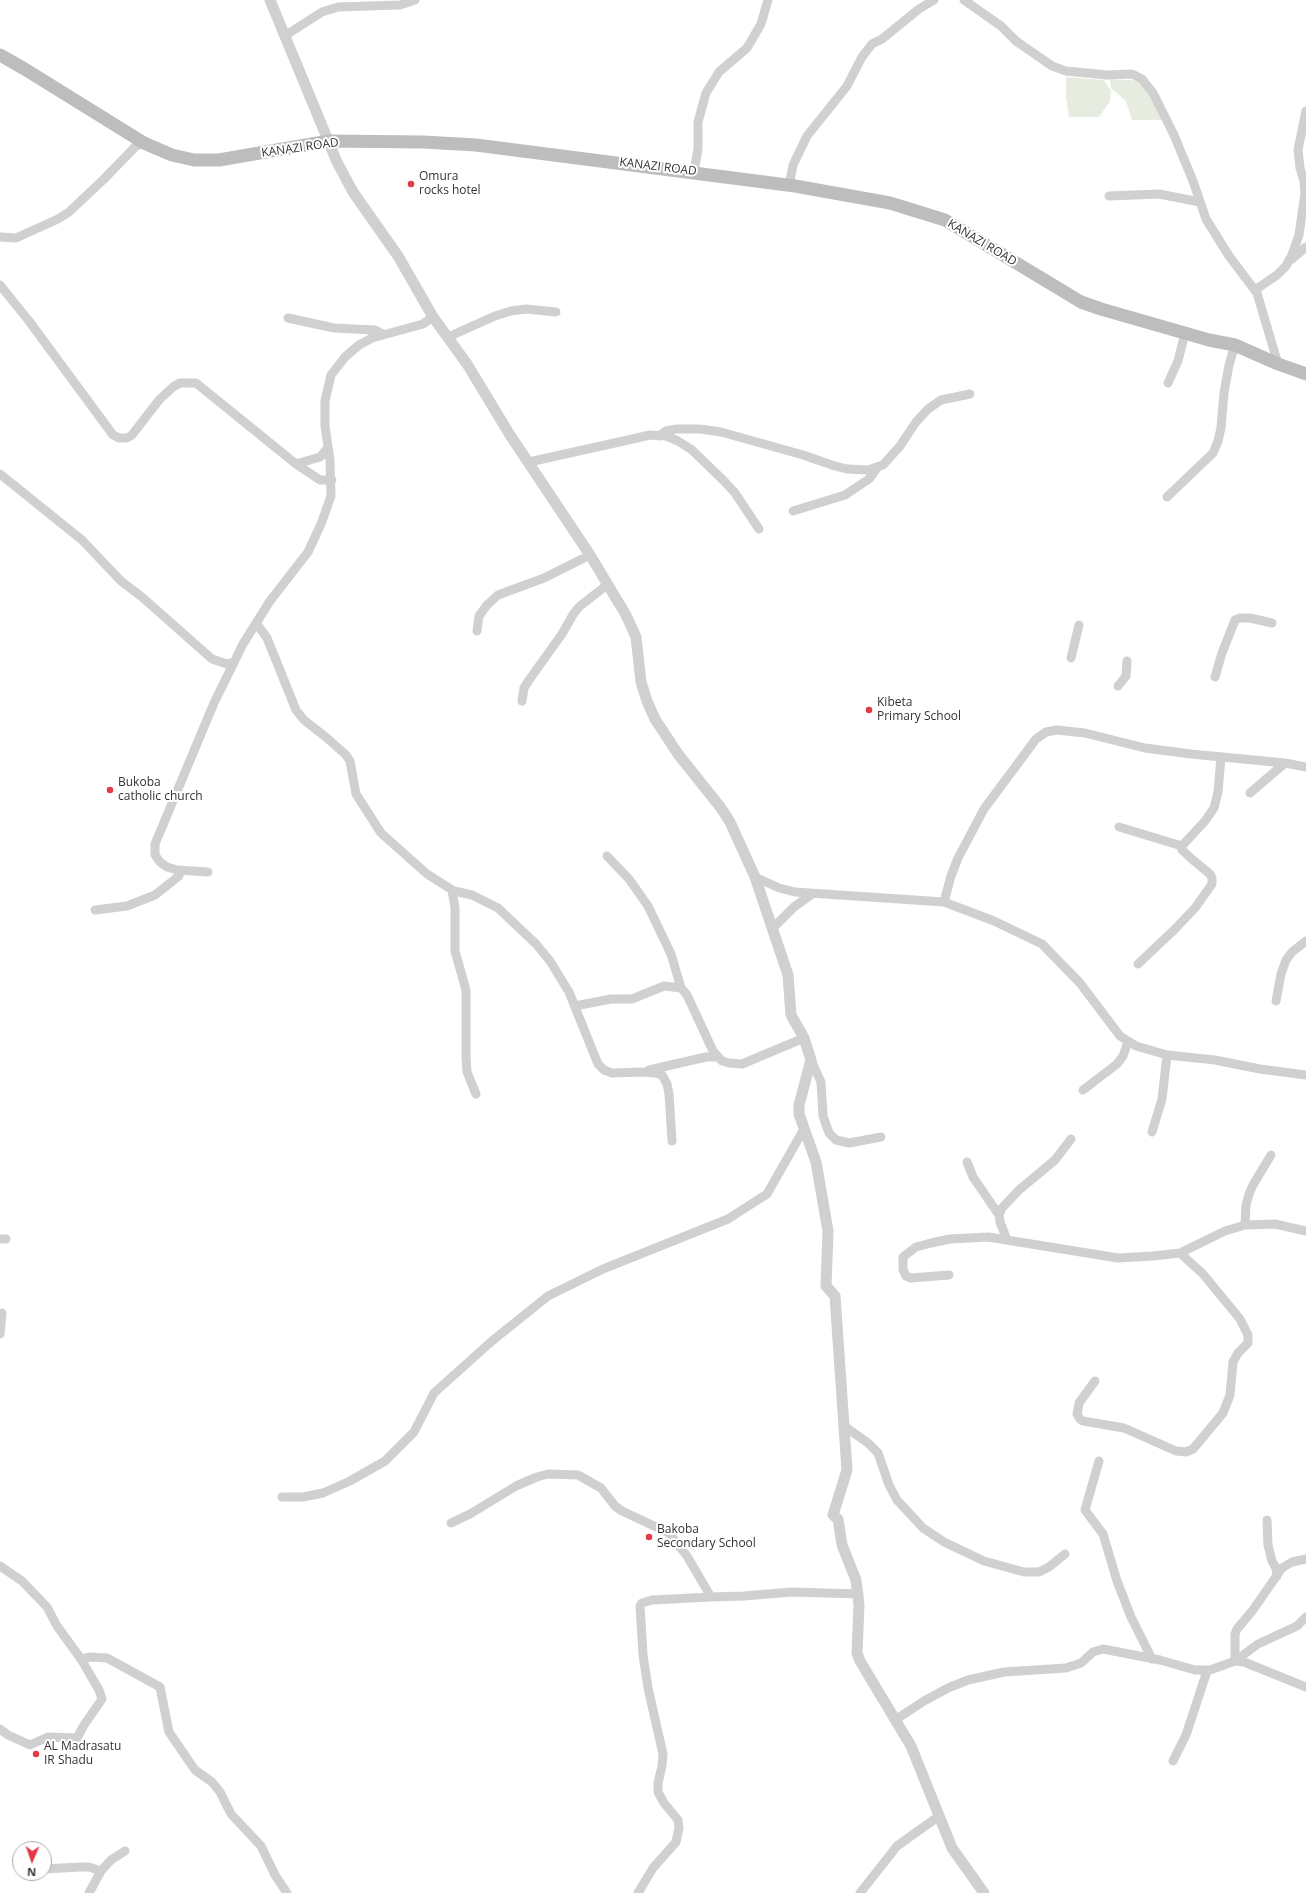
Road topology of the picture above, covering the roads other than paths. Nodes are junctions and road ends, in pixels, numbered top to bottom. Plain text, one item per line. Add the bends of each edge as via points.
1 (270, 0) edge
2 (415, 0) edge
3 (768, 0) edge
4 (934, 0) edge
5 (964, 0) edge
6 (286, 35) junction
7 (0, 55) edge
8 (1306, 111) edge
9 (329, 141) junction
10 (144, 143) junction
11 (694, 172) junction
12 (789, 186) junction
13 (1109, 196) dead end
14 (1200, 202) junction
15 (0, 236) edge
16 (1306, 247) edge
17 (1290, 261) junction
18 (0, 286) edge
19 (1255, 290) junction
20 (556, 312) dead end
21 (433, 317) junction
22 (288, 318) dead end
23 (1186, 333) junction
24 (383, 334) junction
25 (448, 337) junction
26 (1235, 344) junction
27 (1278, 364) junction
28 (1306, 374) edge
29 (1168, 383) dead end
30 (970, 394) dead end
31 (659, 436) junction
32 (327, 449) junction
33 (529, 462) junction
34 (296, 464) junction
35 (877, 468) junction
36 (0, 474) edge
37 (332, 480) junction
38 (1168, 497) dead end
39 (793, 511) dead end
40 (759, 529) dead end
41 (590, 555) junction
42 (607, 585) junction
43 (256, 623) junction
44 (1272, 623) dead end
45 (1079, 624) dead end
46 (476, 631) dead end
47 (1071, 658) dead end
48 (1127, 661) dead end
49 (234, 662) junction
50 (1215, 677) dead end
51 (1118, 686) dead end
52 (522, 701) dead end
53 (1221, 757) junction
54 (1285, 763) junction
55 (1306, 767) edge
56 (1250, 793) dead end
57 (1120, 827) dead end
58 (1182, 846) junction
59 (607, 856) dead end
60 (180, 870) junction
61 (208, 872) dead end
62 (755, 877) junction
63 (452, 890) junction
64 (812, 894) junction
65 (944, 902) junction
66 (95, 910) dead end
67 (772, 929) junction
68 (1306, 942) edge
69 (1138, 964) dead end
70 (681, 988) junction
71 (1276, 1001) dead end
72 (575, 1006) junction
73 (804, 1038) junction
74 (1128, 1042) junction
75 (1167, 1055) junction
76 (718, 1057) junction
77 (811, 1060) junction
78 (641, 1072) junction
79 (1306, 1075) edge
80 (1082, 1090) dead end
81 (476, 1094) dead end
82 (804, 1129) junction
83 (1152, 1132) dead end
84 (881, 1137) dead end
85 (1071, 1139) dead end
86 (672, 1141) dead end
87 (1271, 1156) dead end
88 (967, 1162) dead end
89 (999, 1215) junction
90 (1245, 1225) junction
91 (1306, 1231) edge
92 (1007, 1240) junction
93 (1180, 1253) junction
94 (949, 1275) dead end
95 (2, 1313) dead end
96 (0, 1334) edge
97 (1095, 1381) dead end
98 (844, 1426) junction
99 (1099, 1461) dead end
100 (282, 1497) dead end
101 (1267, 1520) dead end
102 (451, 1522) dead end
103 (1065, 1554) dead end
104 (1306, 1559) edge
105 (0, 1566) edge
106 (1277, 1576) junction
107 (859, 1594) junction
108 (711, 1596) junction
109 (1306, 1617) edge
110 (1152, 1658) junction
111 (81, 1659) junction
112 (1235, 1661) junction
113 (1207, 1671) junction
114 (1306, 1687) edge
115 (895, 1720) junction
116 (0, 1729) edge
117 (1174, 1761) dead end
118 (939, 1816) junction
119 (125, 1851) dead end
120 (52, 1869) edge
121 (101, 1871) junction
122 (89, 1893) edge
123 (287, 1893) edge
124 (638, 1893) edge
125 (860, 1893) edge
126 (984, 1893) edge

1 - 6 street
2 - 6 street via 400,5 338,7 322,12
3 - 11 street via 761,24 747,48 720,72 706,93 698,122 698,149
4 - 12 street via 872,44 847,86 807,136 793,165
5 - 14 street via 1001,26 1016,42 1052,66 1066,71 1107,75 1132,74 1142,78 1153,93 1174,135
6 - 9 street
7 - 10 main road, KANAZI ROAD
8 - 17 street via 1298,150 1304,181 1304,203 1299,235
9 - 10 main road, KANAZI ROAD via 219,160 194,160 172,155
9 - 11 main road, KANAZI ROAD via 476,145
9 - 21 street via 353,192 398,256
10 - 15 street via 136,146 70,212 23,236
11 - 12 main road, KANAZI ROAD
12 - 23 main road, KANAZI ROAD via 890,203 945,220 1081,302
13 - 14 street via 1159,194
14 - 19 street via 1206,219 1229,256
16 - 17 street
17 - 19 street via 1277,275
18 - 34 street via 113,435 127,438 132,435 159,400 173,387 180,382 196,383
19 - 27 street via 1271,334
20 - 25 street via 526,309 511,311
21 - 24 street via 423,324
21 - 25 street
22 - 24 street via 338,328 375,330
23 - 26 main road, KANAZI ROAD
23 - 29 street
24 - 32 street via 359,345 344,357 331,375 325,401
25 - 33 street
26 - 27 main road, KANAZI ROAD
26 - 38 street via 1224,392 1221,428 1213,453
27 - 28 main road, KANAZI ROAD
30 - 35 street via 941,400 928,409 900,446
31 - 33 street via 637,438
31 - 35 street via 676,429 721,432 847,469
31 - 40 street via 678,441 692,450 735,493
32 - 34 street via 320,457
32 - 37 street
33 - 41 street
34 - 37 street via 320,480
35 - 39 street via 869,479 845,495
36 - 49 street via 82,540 121,581 212,659 227,664
37 - 43 street via 331,496 308,552
41 - 42 street
41 - 46 street via 544,578 498,595 479,616
42 - 52 street via 580,606 574,614 528,680
42 - 62 street via 636,637 641,682 655,719 678,754 730,822
43 - 49 street
43 - 63 street via 266,638 296,710 304,720 346,755 350,762 356,794 381,833 427,874
44 - 50 street via 1250,618 1235,620
45 - 47 street
48 - 51 street via 1126,676
49 - 60 street via 214,703 155,844 155,855 160,862
53 - 54 street
53 - 58 street via 1214,808
53 - 65 street via 1145,748 1085,733 1057,730 1041,734 984,809 951,876
54 - 55 street
54 - 56 street
57 - 58 street
58 - 69 street via 1182,850 1210,874 1212,884 1195,908
59 - 70 street via 629,879 648,906 671,954
60 - 61 street
60 - 66 street via 179,876 155,895 127,906
62 - 64 street via 779,888
62 - 67 street
63 - 72 street via 488,902 508,916 550,961 564,982
63 - 81 street via 456,951 466,990 466,1056 468,1072
64 - 65 street
64 - 67 street via 794,907
65 - 74 street via 994,921 1042,944 1080,983 1120,1036
67 - 73 street via 788,976 791,1015
68 - 71 street via 1286,960
70 - 72 street via 664,986 632,999 611,999
70 - 76 street
72 - 78 street via 598,1064 612,1073
73 - 76 street via 742,1064 729,1063
73 - 77 street
74 - 75 street
74 - 80 street via 1117,1064
75 - 79 street
75 - 83 street via 1162,1099
76 - 78 street via 706,1057
77 - 82 street via 799,1105
77 - 84 street via 821,1082 823,1116 829,1133 836,1140 848,1142
78 - 86 street via 660,1074 667,1084
82 - 98 street via 816,1162 828,1231 826,1286 835,1296
82 - 100 street via 767,1194 728,1219 603,1269 548,1296 492,1341 434,1393 414,1432 385,1462 323,1493 303,1497
85 - 89 street via 1055,1160 1005,1202
87 - 90 street via 1249,1194
88 - 89 street via 973,1176
89 - 92 street via 1000,1225
90 - 91 street via 1275,1224
90 - 93 street via 1225,1231
92 - 93 street via 1118,1258
92 - 94 street via 950,1239 916,1247 903,1257 903,1270 906,1276 911,1278
93 - 97 street via 1203,1274 1240,1319 1248,1335 1248,1343 1238,1353 1234,1362 1230,1395 1223,1413 1193,1449 1186,1452 1176,1451 1124,1428 1080,1419 1078,1404
95 - 96 street
98 - 103 street via 878,1453 897,1500 924,1528 944,1542 984,1561 1030,1573 1049,1567
98 - 107 street via 847,1470 833,1515 838,1519 842,1545 854,1572
99 - 110 street via 1085,1504 1085,1512 1103,1534 1131,1617
101 - 106 street via 1268,1545
102 - 108 street via 537,1477 548,1474 578,1474 601,1488 622,1511 669,1533 687,1556
104 - 106 street via 1286,1565
105 - 111 street via 22,1581 47,1607
106 - 112 street via 1236,1630
107 - 108 street via 792,1592
107 - 115 street via 856,1648 858,1657
108 - 124 street via 665,1598 640,1606 646,1675 663,1754 658,1792 678,1820 679,1828 676,1842 653,1868
109 - 112 street via 1297,1626 1258,1644
110 - 113 street
110 - 115 street via 1103,1649 1093,1652 1081,1663 1066,1668 984,1675 948,1688
111 - 116 street via 102,1699 77,1738 48,1736 30,1745
111 - 123 street via 107,1658 160,1687 170,1732 195,1770 212,1782 231,1814 261,1846 274,1875
112 - 113 street
112 - 114 street via 1250,1664
113 - 117 street via 1186,1735
115 - 118 street via 911,1746
118 - 125 street via 897,1846
118 - 126 street via 952,1848
119 - 121 street
120 - 121 street via 85,1867
121 - 122 street

